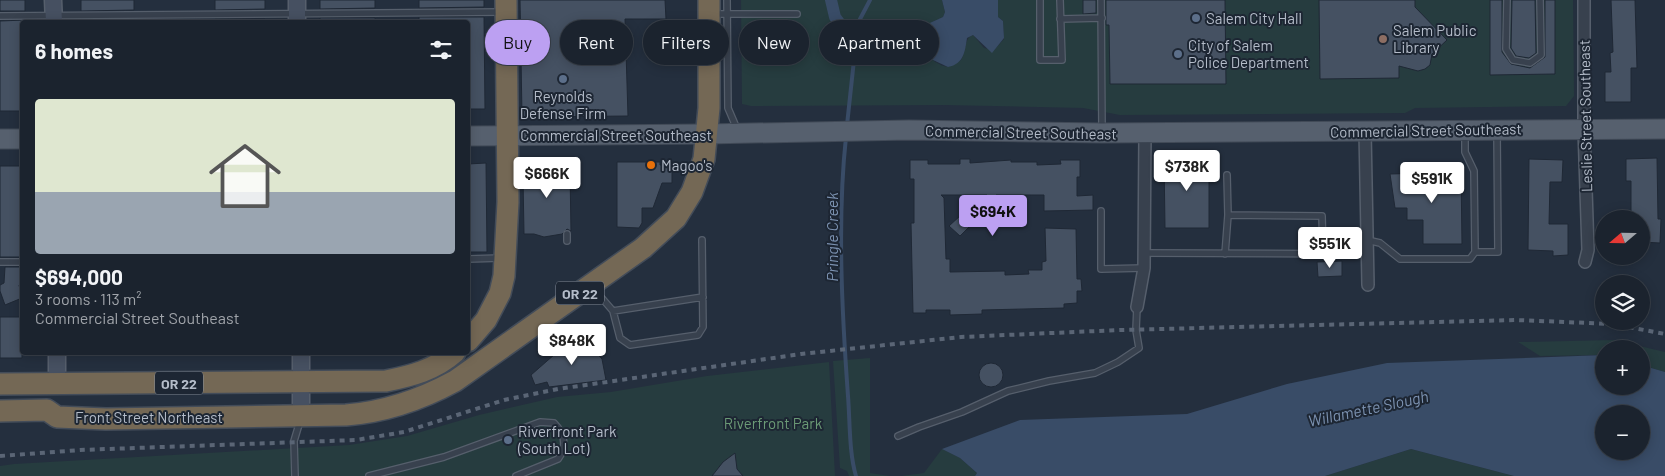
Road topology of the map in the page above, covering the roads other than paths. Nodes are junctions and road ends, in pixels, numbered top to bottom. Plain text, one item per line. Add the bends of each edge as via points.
1 (727, 0) edge
2 (1040, 0) edge
3 (1060, 0) edge
4 (1102, 0) edge
5 (1507, 0) edge
6 (1540, 0) edge
7 (1584, 0) edge
8 (506, 6) edge
9 (715, 9) edge
10 (297, 12) edge
11 (54, 13) edge
12 (149, 14) junction
13 (797, 14) dead end
14 (0, 16) edge
15 (1102, 18) junction
16 (1060, 19) junction
17 (149, 20) edge
18 (1584, 129) junction
19 (1665, 129) edge
20 (1465, 130) junction
21 (1497, 130) junction
22 (1365, 131) junction
23 (1102, 133) junction
24 (1145, 133) junction
25 (707, 134) junction
26 (739, 134) junction
27 (470, 136) edge
28 (507, 136) junction
29 (20, 139) edge
30 (0, 140) edge
31 (704, 159) junction
32 (576, 161) dead end
33 (570, 166) dead end
34 (1227, 175) dead end
35 (1101, 211) dead end
36 (1228, 215) junction
37 (568, 234) dead end
38 (702, 240) dead end
39 (1367, 240) junction
40 (568, 241) dead end
41 (1475, 252) junction
42 (1144, 253) junction
43 (1225, 254) junction
44 (1323, 254) junction
45 (1367, 254) junction
46 (506, 258) junction
47 (470, 259) edge
48 (0, 262) edge
49 (20, 262) edge
50 (1586, 262) dead end
51 (1144, 268) junction
52 (591, 285) junction
53 (1368, 285) dead end
54 (703, 297) junction
55 (1138, 307) joint
56 (613, 311) junction
57 (470, 339) edge
58 (57, 355) edge
59 (300, 355) edge
60 (450, 355) edge
61 (301, 382) junction
62 (0, 384) edge
63 (57, 384) junction
64 (0, 411) edge
65 (301, 416) junction
66 (57, 417) junction
67 (0, 426) edge
68 (898, 436) dead end
69 (295, 476) edge
70 (369, 476) edge
71 (516, 476) edge

1 - 9 lane
2 - 16 lane via 1040,60 1062,60
3 - 16 lane
4 - 15 lane
5 - 6 lane via 1506,49 1514,60 1530,63 1541,55
7 - 18 street, Leslie Street Southeast
8 - 10 lane
8 - 28 highway
9 - 13 lane
9 - 25 highway, OR 22
9 - 26 lane via 728,108
10 - 12 lane
11 - 12 lane
11 - 14 lane
12 - 17 lane
15 - 16 lane
15 - 23 lane
18 - 19 main road, Commercial Street Southeast
18 - 21 main road, Commercial Street Southeast
18 - 50 street, Leslie Street Southeast
20 - 21 main road, Commercial Street Southeast
20 - 22 main road, Commercial Street Southeast
20 - 41 lane via 1465,152 1474,171
21 - 41 lane via 1498,252
22 - 24 main road, Commercial Street Southeast
22 - 39 street
23 - 24 main road, Commercial Street Southeast
23 - 26 main road, Commercial Street Southeast via 909,130
24 - 42 street
25 - 26 main road, Commercial Street Southeast
25 - 28 main road, Commercial Street Southeast
25 - 31 highway, OR 22
26 - 31 main road
27 - 28 main road, Commercial Street Southeast
28 - 46 highway
29 - 30 main road
31 - 52 highway, OR 22 via 692,192 676,218 643,248
32 - 33 lane
34 - 36 lane
35 - 51 lane via 1100,269
36 - 43 lane
36 - 44 lane via 1322,216
37 - 40 lane
38 - 54 lane
39 - 41 lane via 1380,243 1400,259 1470,259
39 - 45 street
42 - 43 lane
42 - 51 street
43 - 44 lane
44 - 45 lane
45 - 53 street
46 - 47 lane
46 - 57 highway via 500,293 486,320
48 - 49 lane
51 - 55 street
52 - 56 lane
52 - 65 highway, OR 22 via 455,382 425,397 368,413
54 - 56 lane
54 - 56 lane via 704,326 698,334 640,344 623,342
55 - 68 lane via 1136,330 1139,348 1118,362 1095,372 1008,391
58 - 63 street
59 - 61 street
60 - 61 highway, OR 22 via 430,369 409,377 386,381
61 - 63 highway, OR 22
61 - 65 street
62 - 63 highway, OR 22
64 - 66 highway, Front Street Northeast via 47,410
65 - 66 highway, Front Street Northeast / OR 22
65 - 69 lane via 294,441
66 - 67 highway, OR 22 via 46,423
70 - 71 lane via 444,457 540,422 554,423 564,442 558,459

